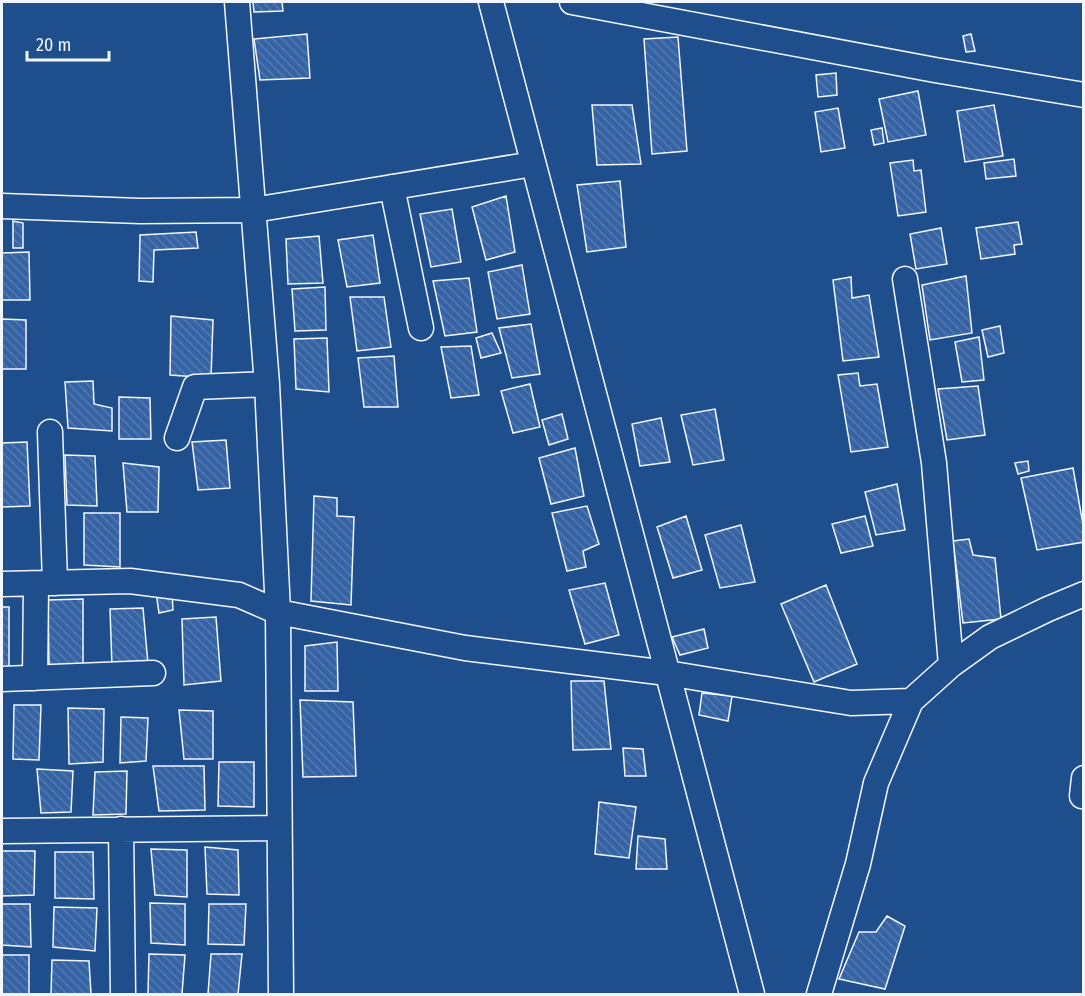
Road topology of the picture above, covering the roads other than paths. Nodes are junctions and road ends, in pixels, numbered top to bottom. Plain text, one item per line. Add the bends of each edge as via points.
1 (237, 2) edge
2 (491, 2) edge
3 (572, 2) edge
4 (1083, 95) edge
5 (533, 164) junction
6 (392, 187) junction
7 (2, 206) edge
8 (254, 210) junction
9 (905, 279) dead end
10 (421, 328) dead end
11 (267, 384) junction
12 (50, 432) dead end
13 (177, 438) dead end
14 (45, 583) junction
15 (2, 584) edge
16 (1083, 594) edge
17 (278, 612) junction
18 (951, 665) junction
19 (153, 673) dead end
20 (667, 673) junction
21 (35, 678) junction
22 (2, 679) edge
23 (911, 701) junction
24 (279, 828) junction
25 (121, 829) junction
26 (2, 831) edge
27 (123, 994) edge
28 (281, 994) edge
29 (752, 994) edge
30 (819, 994) edge

1 - 8 street
2 - 5 street
3 - 4 street
5 - 6 street
5 - 20 street
6 - 8 street
6 - 10 street
7 - 8 street
8 - 11 street
9 - 18 street via 934,463
11 - 13 street via 195,387
11 - 17 street
12 - 14 street
14 - 15 street
14 - 17 street via 130,581 239,595
14 - 21 street
16 - 18 street via 990,637
17 - 20 street via 465,648
17 - 24 street
18 - 23 street
19 - 21 street
20 - 23 street via 851,703
20 - 29 street
21 - 22 street
23 - 30 street via 876,783 858,864
24 - 25 street
24 - 28 street
25 - 26 street
25 - 27 street

